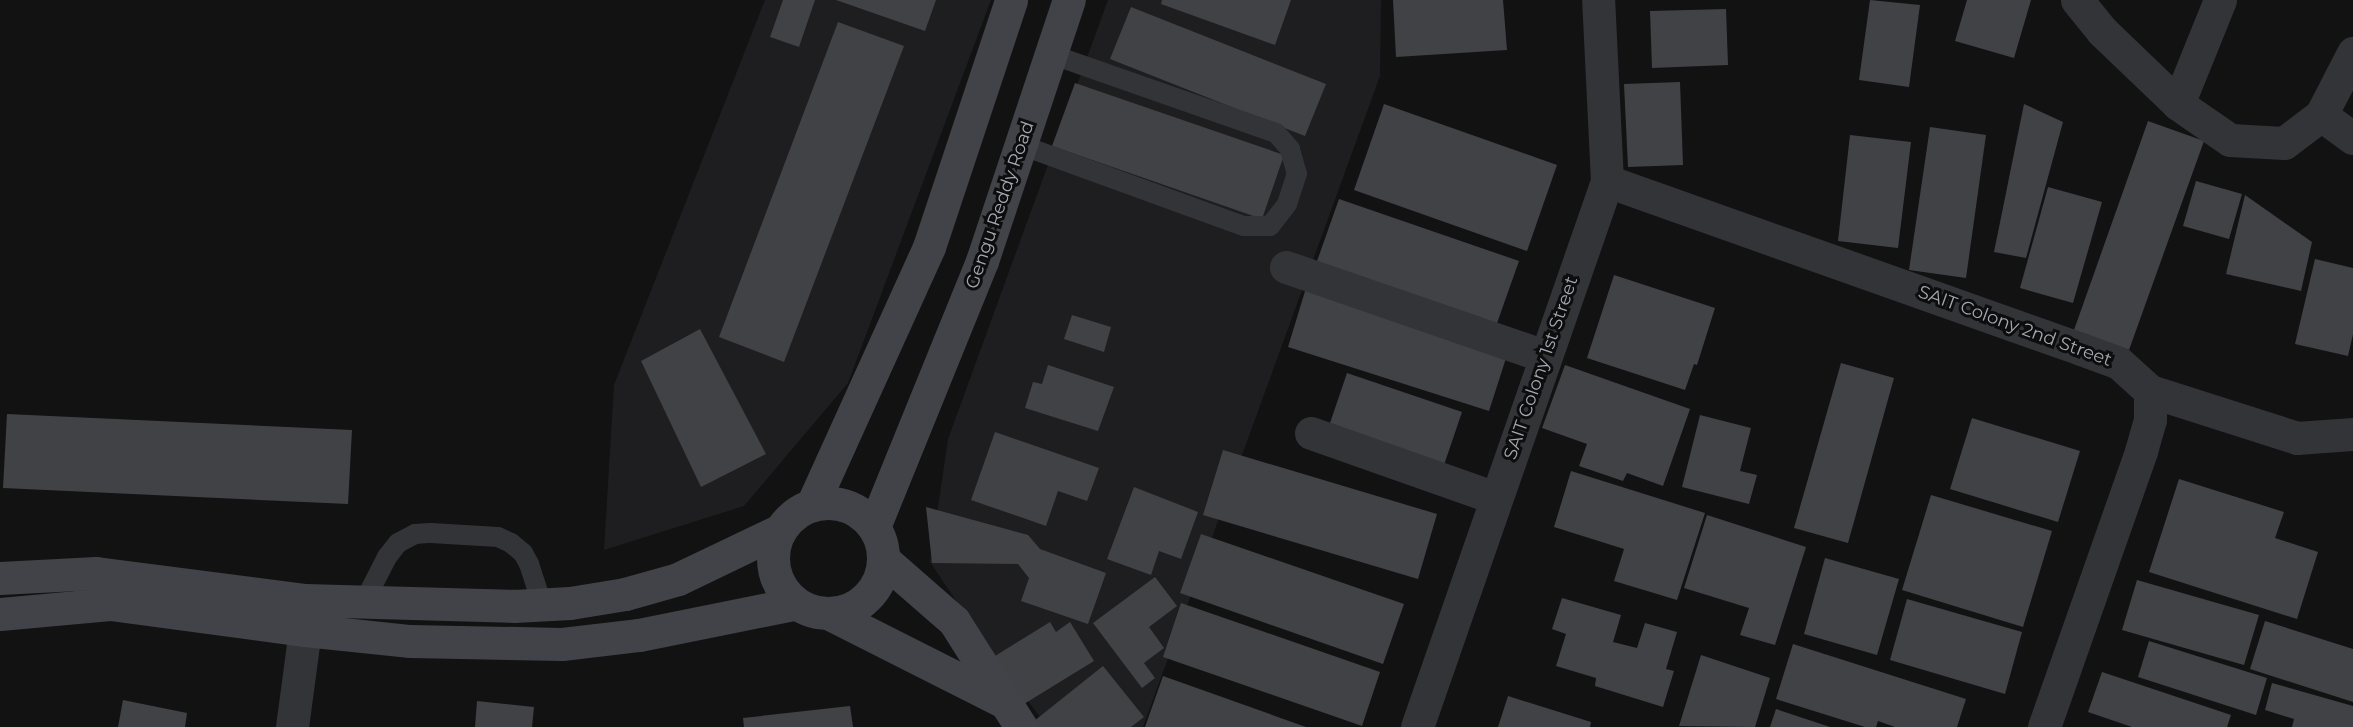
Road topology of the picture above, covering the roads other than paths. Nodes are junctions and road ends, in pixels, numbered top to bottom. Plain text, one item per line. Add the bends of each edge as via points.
1 (1011, 0) edge
2 (1069, 0) edge
3 (1598, 0) edge
4 (2077, 0) edge
5 (2220, 0) edge
6 (2353, 53) edge
7 (1051, 54) junction
8 (2178, 104) junction
9 (2321, 115) junction
10 (2353, 138) edge
11 (1021, 144) junction
12 (1607, 181) junction
13 (1286, 267) dead end
14 (1545, 356) junction
15 (2150, 391) junction
16 (1311, 433) dead end
17 (2353, 434) edge
18 (1497, 498) junction
19 (813, 505) junction
20 (874, 527) junction
21 (778, 531) junction
22 (884, 560) junction
23 (0, 578) edge
24 (364, 602) junction
25 (542, 604) junction
26 (794, 604) junction
27 (0, 614) edge
28 (830, 614) junction
29 (305, 630) junction
30 (1002, 700) junction
31 (292, 727) edge
32 (1021, 727) edge
33 (1417, 727) edge
34 (2044, 727) edge

1 - 19 main road via 929,247
2 - 7 main road, Gengu Reddy Road
3 - 12 street, SAIT Colony 1st Street
4 - 8 street via 2102,31
5 - 8 street
6 - 9 street
7 - 11 main road, Gengu Reddy Road
7 - 11 lane via 1276,133 1290,149 1297,174 1287,204 1270,226 1244,226
8 - 9 street via 2230,140 2284,143
9 - 10 street
11 - 20 main road, Gengu Reddy Road via 982,261
12 - 14 street, SAIT Colony 1st Street
12 - 15 street, SAIT Colony 2nd Street via 2119,363
13 - 14 street
14 - 18 street, SAIT Colony 1st Street
15 - 17 street via 2297,438
15 - 34 street via 2147,430
16 - 18 street
18 - 33 street, SAIT Colony 1st Street
19 - 20 main road via 848,506
19 - 21 main road via 786,520
20 - 22 main road
21 - 25 main road via 678,579 625,594
21 - 26 main road via 772,565 778,583
22 - 28 main road via 880,577 861,603
22 - 30 main road via 954,621
23 - 24 main road via 96,573 305,600
24 - 25 main road
24 - 25 lane via 387,556 398,543 415,534 431,533 498,537 511,543 523,553
26 - 28 main road
26 - 29 main road via 639,635 562,644 410,641
27 - 29 main road via 110,604
28 - 30 main road
29 - 31 street
30 - 32 main road

